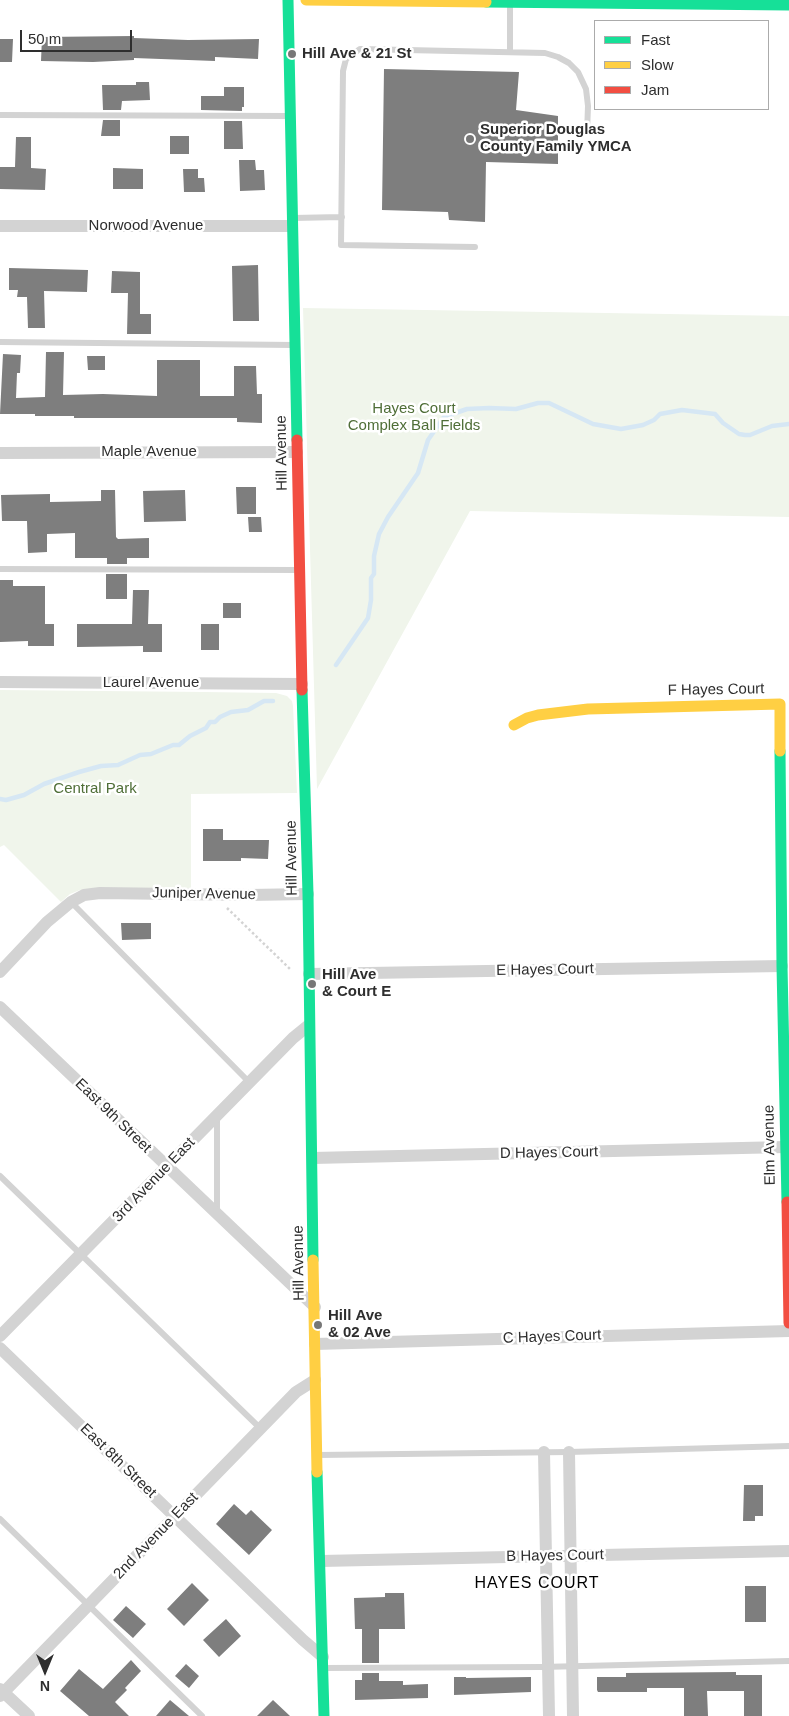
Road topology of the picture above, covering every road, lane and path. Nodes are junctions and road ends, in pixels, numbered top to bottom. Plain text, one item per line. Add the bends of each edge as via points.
1 (288, 0) edge
2 (306, 0) edge
3 (428, 0) edge
4 (510, 2) junction
5 (664, 2) edge
6 (789, 6) edge
7 (510, 52) junction
8 (0, 115) edge
9 (290, 116) junction
10 (587, 133) dead end
11 (342, 217) junction
12 (292, 222) junction
13 (0, 226) edge
14 (475, 247) dead end
15 (0, 342) edge
16 (295, 345) junction
17 (297, 452) junction
18 (0, 453) edge
19 (0, 569) edge
20 (301, 570) junction
21 (0, 682) edge
22 (302, 684) junction
23 (514, 725) dead end
24 (785, 856) edge
25 (308, 894) junction
26 (213, 895) junction
27 (71, 902) junction
28 (782, 966) junction
29 (290, 969) dead end
30 (0, 972) edge
31 (308, 974) junction
32 (0, 1007) edge
33 (309, 1025) junction
34 (249, 1082) junction
35 (217, 1115) junction
36 (785, 1147) junction
37 (312, 1158) junction
38 (168, 1167) junction
39 (0, 1176) edge
40 (217, 1215) junction
41 (81, 1255) junction
42 (315, 1307) junction
43 (789, 1324) edge
44 (789, 1331) edge
45 (0, 1336) edge
46 (315, 1344) junction
47 (0, 1348) edge
48 (316, 1380) junction
49 (260, 1428) junction
50 (789, 1446) edge
51 (544, 1452) junction
52 (569, 1452) junction
53 (318, 1456) junction
54 (175, 1516) junction
55 (0, 1519) edge
56 (789, 1551) edge
57 (547, 1556) junction
58 (571, 1556) junction
59 (321, 1561) junction
60 (89, 1606) junction
61 (789, 1660) edge
62 (323, 1662) junction
63 (549, 1667) junction
64 (572, 1667) junction
65 (1, 1693) edge
66 (29, 1716) edge
67 (202, 1716) edge
68 (324, 1716) edge
69 (549, 1716) edge
70 (573, 1716) edge

1 - 9 street, Hill Avenue
2 - 3 street
3 - 4 street
4 - 5 street
4 - 7 lane
5 - 6 street
7 - 10 lane via 544,53 558,57 578,72 586,89
7 - 11 lane via 360,49 346,59 343,71
8 - 9 lane
9 - 12 street, Hill Avenue
11 - 12 lane
11 - 14 lane via 341,245
12 - 13 street, Norwood Avenue
12 - 16 street, Hill Avenue
15 - 16 lane
16 - 17 street, Hill Avenue
17 - 18 street, Maple Avenue
17 - 20 street, Hill Avenue
19 - 20 lane
20 - 22 street, Hill Avenue
21 - 22 street, Laurel Avenue
22 - 25 street, Hill Avenue
23 - 24 street, F Hayes Court via 538,715 588,709 780,704
24 - 28 street, F Hayes Court
25 - 26 street, Juniper Avenue
25 - 31 street, Hill Avenue
26 - 27 street, Juniper Avenue via 100,893 84,895
26 - 29 path
27 - 30 street via 47,922
27 - 34 lane
28 - 31 street, E Hayes Court
28 - 36 street, Elm Avenue
31 - 33 street, Hill Avenue
32 - 38 street, East 9th Street
33 - 34 street, 3rd Avenue East
33 - 37 street, Hill Avenue
34 - 35 street, 3rd Avenue East
35 - 38 street, 3rd Avenue East
35 - 40 lane
36 - 37 street, D Hayes Court
36 - 43 street, Elm Avenue
37 - 42 street, Hill Avenue
38 - 40 street, East 9th Street
38 - 41 street, 3rd Avenue East
39 - 41 lane
40 - 42 street, East 9th Street
41 - 45 street, 3rd Avenue East
41 - 49 lane
42 - 46 street, Hill Avenue
44 - 46 street, C Hayes Court
46 - 48 street, Hill Avenue
47 - 54 street, East 8th Street
48 - 49 street, 2nd Avenue East via 296,1392
48 - 53 street, Hill Avenue
49 - 54 street, 2nd Avenue East
50 - 52 lane
51 - 52 lane
51 - 53 lane
51 - 57 street
52 - 58 street
53 - 59 street, Hill Avenue
54 - 60 street, 2nd Avenue East
54 - 62 street, East 8th Street
55 - 60 lane
56 - 58 street, B Hayes Court
57 - 58 street, B Hayes Court
57 - 59 street, B Hayes Court
57 - 63 street
58 - 64 street
59 - 62 street, Hill Avenue
60 - 65 street, 2nd Avenue East
60 - 67 lane
61 - 64 lane
62 - 63 lane
62 - 68 street, Hill Avenue
63 - 64 lane
63 - 69 street
64 - 70 street
65 - 66 street

